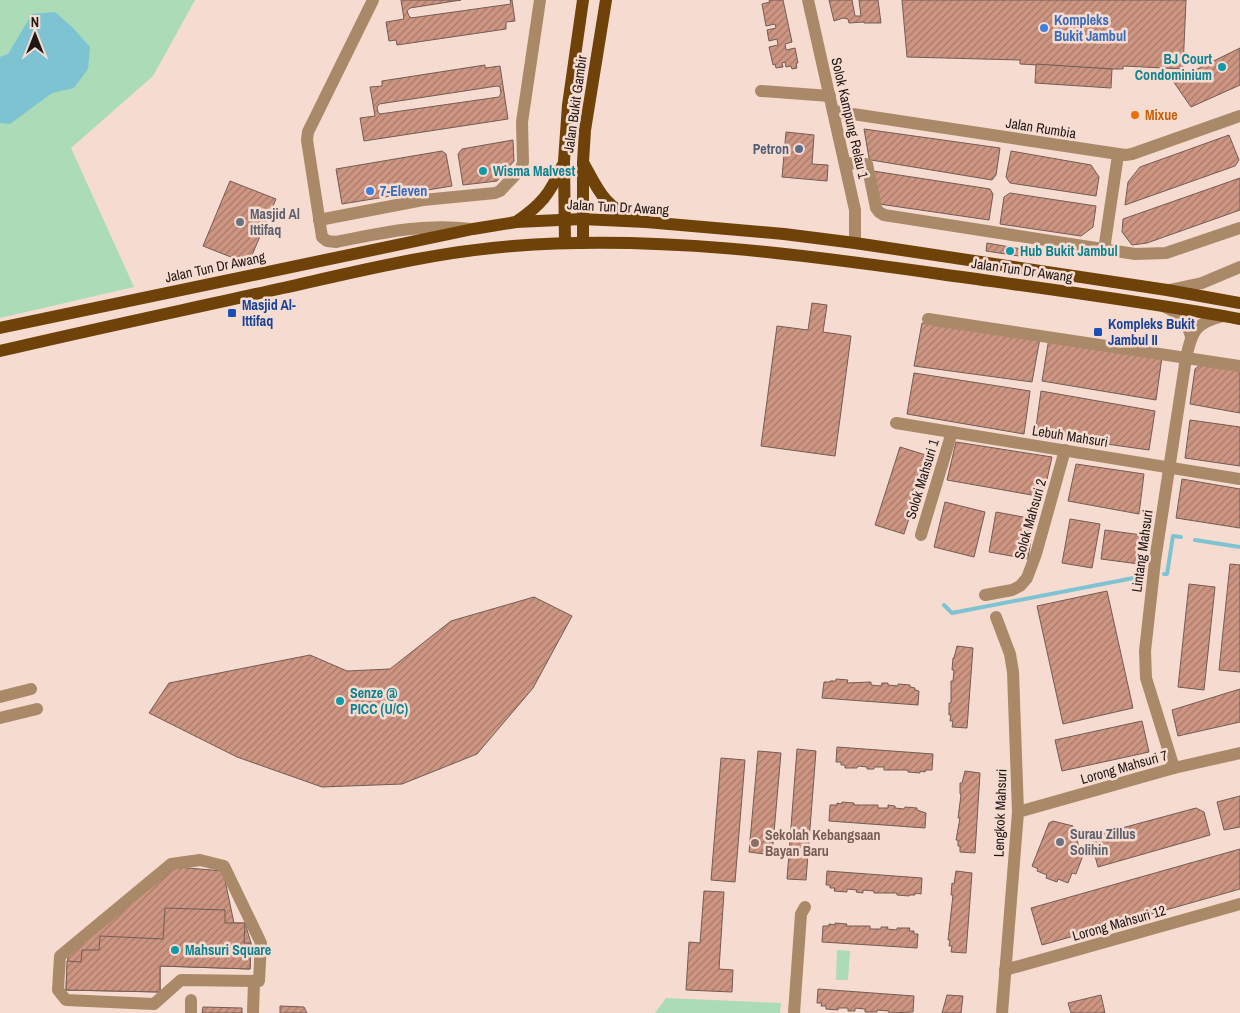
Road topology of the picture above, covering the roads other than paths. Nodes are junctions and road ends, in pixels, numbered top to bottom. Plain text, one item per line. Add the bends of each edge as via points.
1 (373, 0) edge
2 (540, 0) edge
3 (583, 0) edge
4 (606, 0) edge
5 (808, 0) edge
6 (761, 90) dead end
7 (830, 96) junction
8 (833, 110) junction
9 (1240, 116) edge
10 (1118, 155) junction
11 (564, 161) junction
12 (583, 162) junction
13 (845, 163) junction
14 (564, 219) junction
15 (582, 219) junction
16 (319, 220) junction
17 (516, 222) junction
18 (646, 222) junction
19 (1240, 228) edge
20 (473, 229) junction
21 (583, 242) junction
22 (855, 242) junction
23 (565, 243) junction
24 (1104, 250) junction
25 (1240, 267) edge
26 (1167, 290) junction
27 (1240, 303) edge
28 (1162, 306) junction
29 (1223, 316) junction
30 (928, 319) dead end
31 (1240, 319) edge
32 (0, 328) edge
33 (1191, 336) junction
34 (0, 351) edge
35 (1186, 358) junction
36 (1240, 366) edge
37 (896, 423) dead end
38 (952, 432) junction
39 (1065, 450) junction
40 (1169, 467) junction
41 (1240, 479) edge
42 (921, 534) dead end
43 (985, 595) dead end
44 (996, 617) dead end
45 (31, 689) dead end
46 (0, 697) edge
47 (37, 709) dead end
48 (0, 718) edge
49 (1240, 753) edge
50 (1174, 768) junction
51 (1018, 812) junction
52 (1240, 904) edge
53 (805, 907) dead end
54 (1005, 970) junction
55 (254, 981) junction
56 (253, 1013) edge
57 (794, 1013) edge
58 (1002, 1013) edge

1 - 16 street via 306,140
2 - 16 street via 522,122 523,162 521,169 500,191 423,200
3 - 11 main road, Jalan Bukit Gambir via 568,104
4 - 12 main road, Jalan Bukit Gambir via 585,130
5 - 7 street, Solok Kampung Relau 1
6 - 7 street
7 - 8 street, Solok Kampung Relau 1
8 - 10 street, Jalan Rumbia
8 - 13 street, Solok Kampung Relau 1
9 - 10 street, Jalan Rumbia via 1132,154
10 - 24 street
11 - 14 main road, Jalan Bukit Gambir
11 - 17 main road via 553,188 542,202
12 - 15 main road, Jalan Bukit Gambir
12 - 18 main road via 605,201 626,215
13 - 22 street, Solok Kampung Relau 1 via 855,210
13 - 24 street via 867,164 876,208 884,215
14 - 15 main road, Jalan Tun Dr Awang
14 - 17 main road, Jalan Tun Dr Awang
14 - 23 main road, Jalan Bukit Gambir
15 - 18 main road, Jalan Tun Dr Awang
15 - 21 main road, Jalan Bukit Gambir
16 - 20 street via 322,237 327,242 404,228 452,226
17 - 20 main road, Jalan Tun Dr Awang
18 - 22 main road, Jalan Tun Dr Awang
19 - 24 street via 1166,253
20 - 32 main road, Jalan Tun Dr Awang
21 - 23 main road, Jalan Tun Dr Awang
21 - 28 main road, Jalan Tun Dr Awang via 646,242 786,253
22 - 26 main road, Jalan Tun Dr Awang
23 - 34 main road, Jalan Tun Dr Awang via 446,253
25 - 26 street via 1202,283
26 - 27 main road, Jalan Tun Dr Awang
28 - 29 main road, Jalan Tun Dr Awang
28 - 33 street via 1183,319
29 - 31 main road, Jalan Tun Dr Awang
29 - 33 street via 1208,320
30 - 35 street
33 - 35 street, Lintang Mahsuri
35 - 36 street
35 - 40 street, Lintang Mahsuri
37 - 38 street, Lebuh Mahsuri
38 - 39 street, Lebuh Mahsuri
38 - 42 street, Solok Mahsuri 1
39 - 40 street, Lebuh Mahsuri
39 - 43 street, Solok Mahsuri 2 via 1027,578 1012,590
40 - 41 street, Lebuh Mahsuri
40 - 50 street, Lintang Mahsuri via 1144,666
44 - 51 street, Lengkok Mahsuri via 1013,672
45 - 46 street
47 - 48 street
49 - 50 street, Lorong Mahsuri 7
50 - 51 street, Lorong Mahsuri 7
51 - 54 street, Lengkok Mahsuri
52 - 54 street, Lorong Mahsuri 12
53 - 57 street via 801,914
54 - 58 street, Lengkok Mahsuri
55 - 55 street via 181,980 154,1004 66,1000 58,990 60,956 171,864 200,860 224,866 260,943 259,981
55 - 56 street

